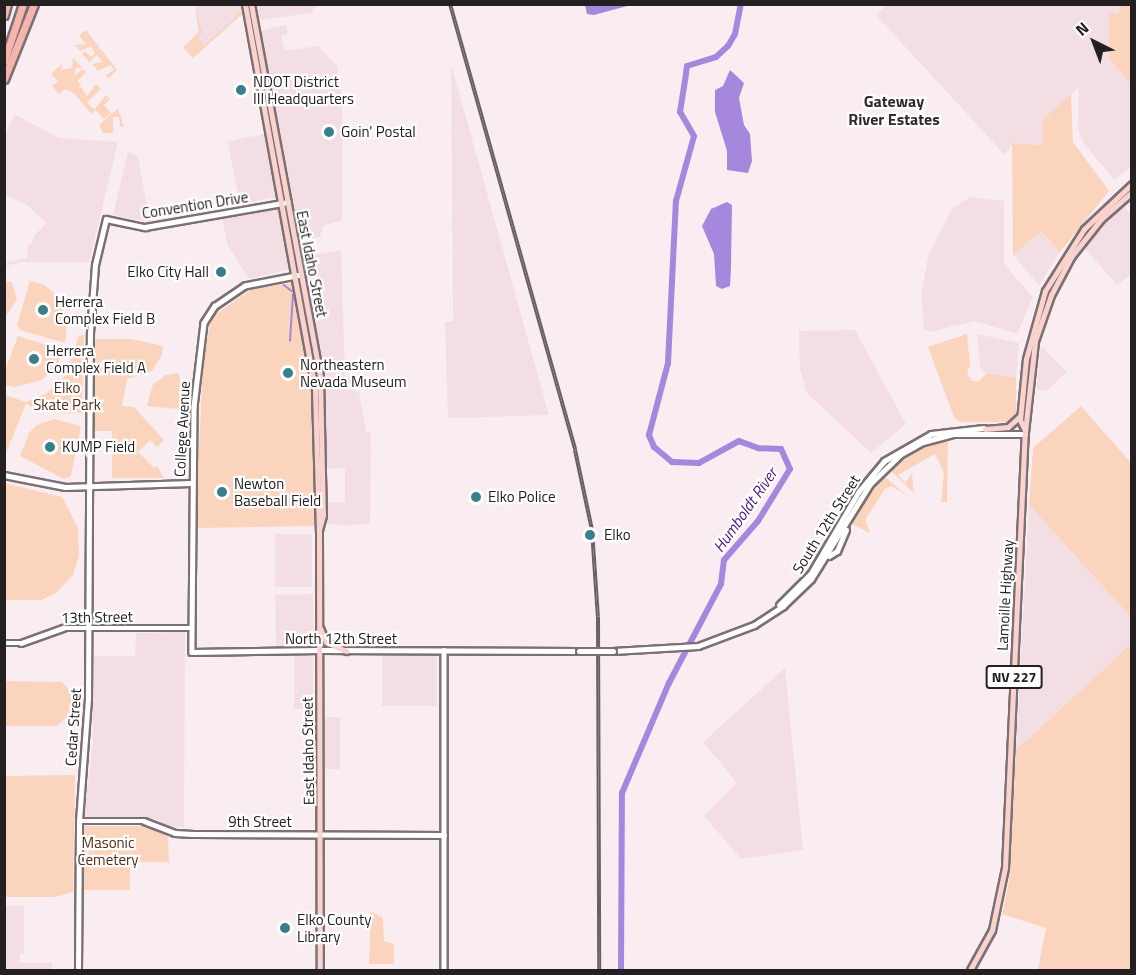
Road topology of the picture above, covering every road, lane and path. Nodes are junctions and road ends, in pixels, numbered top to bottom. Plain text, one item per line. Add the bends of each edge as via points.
1 (7, 4) edge
2 (23, 4) edge
3 (34, 4) edge
4 (245, 4) edge
5 (251, 4) edge
6 (4, 14) edge
7 (4, 61) edge
8 (4, 79) edge
9 (1131, 184) edge
10 (1131, 192) edge
11 (285, 202) junction
12 (106, 219) joint
13 (287, 235) junction
14 (298, 255) junction
15 (298, 276) junction
16 (1023, 394) junction
17 (985, 429) junction
18 (1025, 433) junction
19 (4, 475) edge
20 (191, 483) junction
21 (87, 486) junction
22 (319, 623) junction
23 (88, 628) junction
24 (191, 628) junction
25 (722, 639) junction
26 (4, 643) edge
27 (319, 650) junction
28 (444, 650) junction
29 (491, 650) joint
30 (192, 651) joint
31 (346, 651) junction
32 (79, 821) junction
33 (321, 834) junction
34 (444, 835) junction
35 (78, 970) edge
36 (320, 970) edge
37 (444, 970) edge
38 (970, 970) edge

1 - 6 highway
2 - 7 highway
3 - 8 highway
4 - 11 main road, East Idaho Street
5 - 11 main road, East Idaho Street
9 - 16 main road, Lamoille Highway / NV 227 via 1084,229 1049,283 1030,337
10 - 18 main road, Lamoille Highway / NV 227 via 1089,233 1051,295 1035,341
11 - 12 street, Convention Drive via 145,227
11 - 13 main road, East Idaho Street
11 - 14 main road, East Idaho Street
12 - 21 street, Cedar Street via 92,294
13 - 14 main road
13 - 15 main road, East Idaho Street
14 - 15 main road, East Idaho Street
15 - 20 street, College Avenue via 248,285 218,304 206,317 194,407
15 - 22 main road, East Idaho Street via 322,401
16 - 17 main road via 1015,424
16 - 18 main road, Lamoille Highway / NV 227 via 1020,420
17 - 18 main road, South 12th Street
17 - 25 main road, South 12th Street via 940,432 893,453 859,491 823,556 801,584 767,615
18 - 25 main road, South 12th Street via 963,432 917,444 876,476 827,557 783,606
18 - 38 main road, Lamoille Highway / NV 227 via 1007,832 1000,900 992,930
19 - 21 street via 53,486
20 - 21 street
20 - 24 street, College Avenue
21 - 23 street, Cedar Street
22 - 27 main road, East Idaho Street
22 - 31 main road via 326,642
23 - 24 street, 13th Street
23 - 26 street, 13th Street via 63,628 21,643
23 - 32 street, Cedar Street via 88,732
24 - 30 street, College Avenue
25 - 29 main road, South 12th Street, bridge via 662,651
27 - 30 street, North 12th Street
27 - 31 main road, North 12th Street
27 - 33 main road, East Idaho Street
28 - 29 main road, North 12th Street
28 - 31 main road, North 12th Street
28 - 34 street
32 - 33 street, 9th Street via 144,821 175,833
32 - 35 street, Cedar Street
33 - 34 street, 9th Street
33 - 36 main road, East Idaho Street
34 - 37 street

